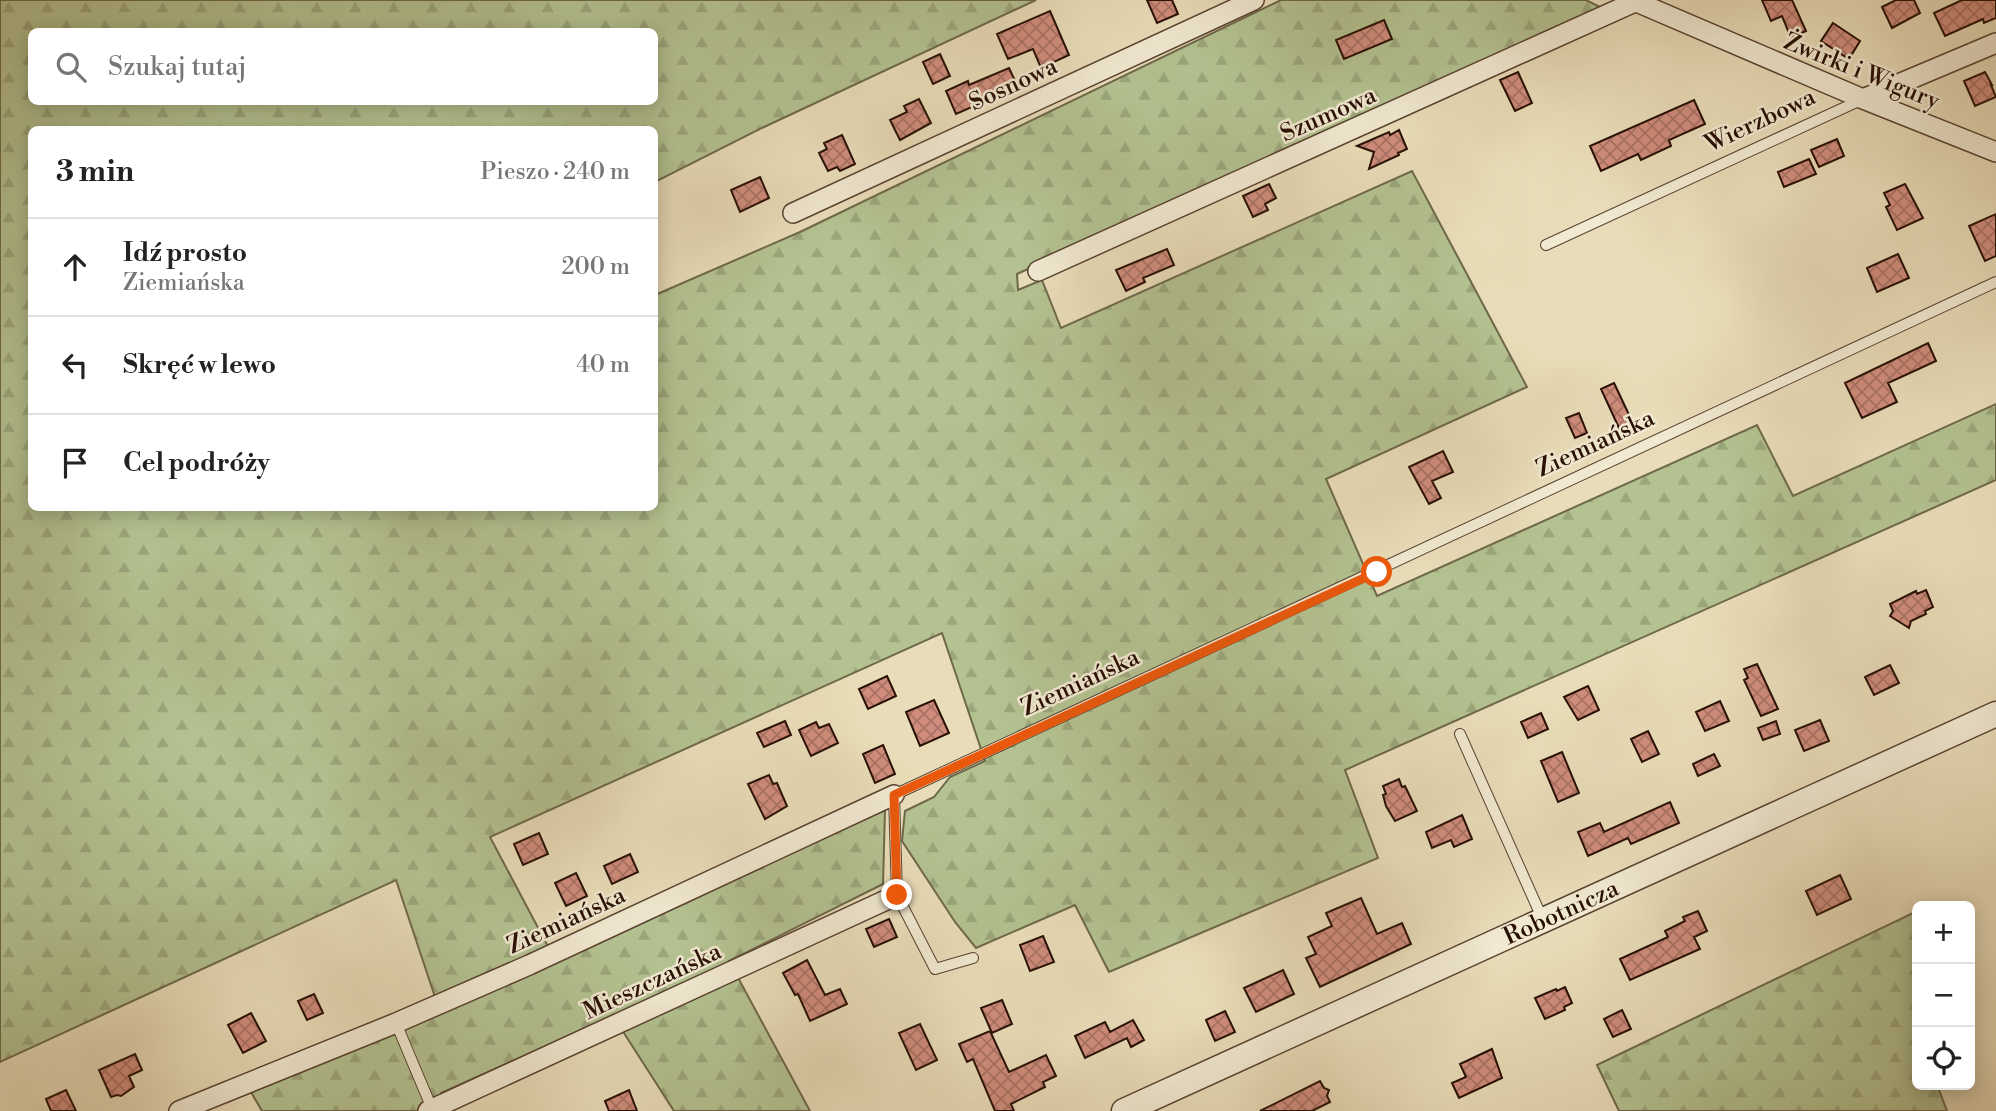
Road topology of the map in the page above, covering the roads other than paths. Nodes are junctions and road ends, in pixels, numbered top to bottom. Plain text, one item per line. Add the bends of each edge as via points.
1 (1254, 0) edge
2 (1636, 1) edge
3 (1996, 43) edge
4 (1863, 99) junction
5 (1996, 152) edge
6 (793, 213) dead end
7 (1546, 245) dead end
8 (1038, 271) dead end
9 (1996, 282) edge
10 (1996, 714) edge
11 (1460, 734) dead end
12 (894, 795) junction
13 (897, 895) junction
14 (1543, 920) junction
15 (973, 958) dead end
16 (396, 1023) junction
17 (431, 1110) edge
18 (179, 1111) edge
19 (1124, 1111) edge

1 - 6 street, Sosnowa
2 - 4 street, Żwirki i Wigury
2 - 8 street, Szumowa
3 - 4 street, Wierzbowa
4 - 5 street, Żwirki i Wigury
4 - 7 lane, Wierzbowa
9 - 12 lane, Ziemiańska
10 - 14 street, Robotnicza
11 - 14 lane
12 - 13 lane
12 - 16 street, Ziemiańska
13 - 15 lane via 935,969
13 - 17 street, Mieszczańska
14 - 19 street, Robotnicza
16 - 17 lane
16 - 18 street, Ziemiańska

